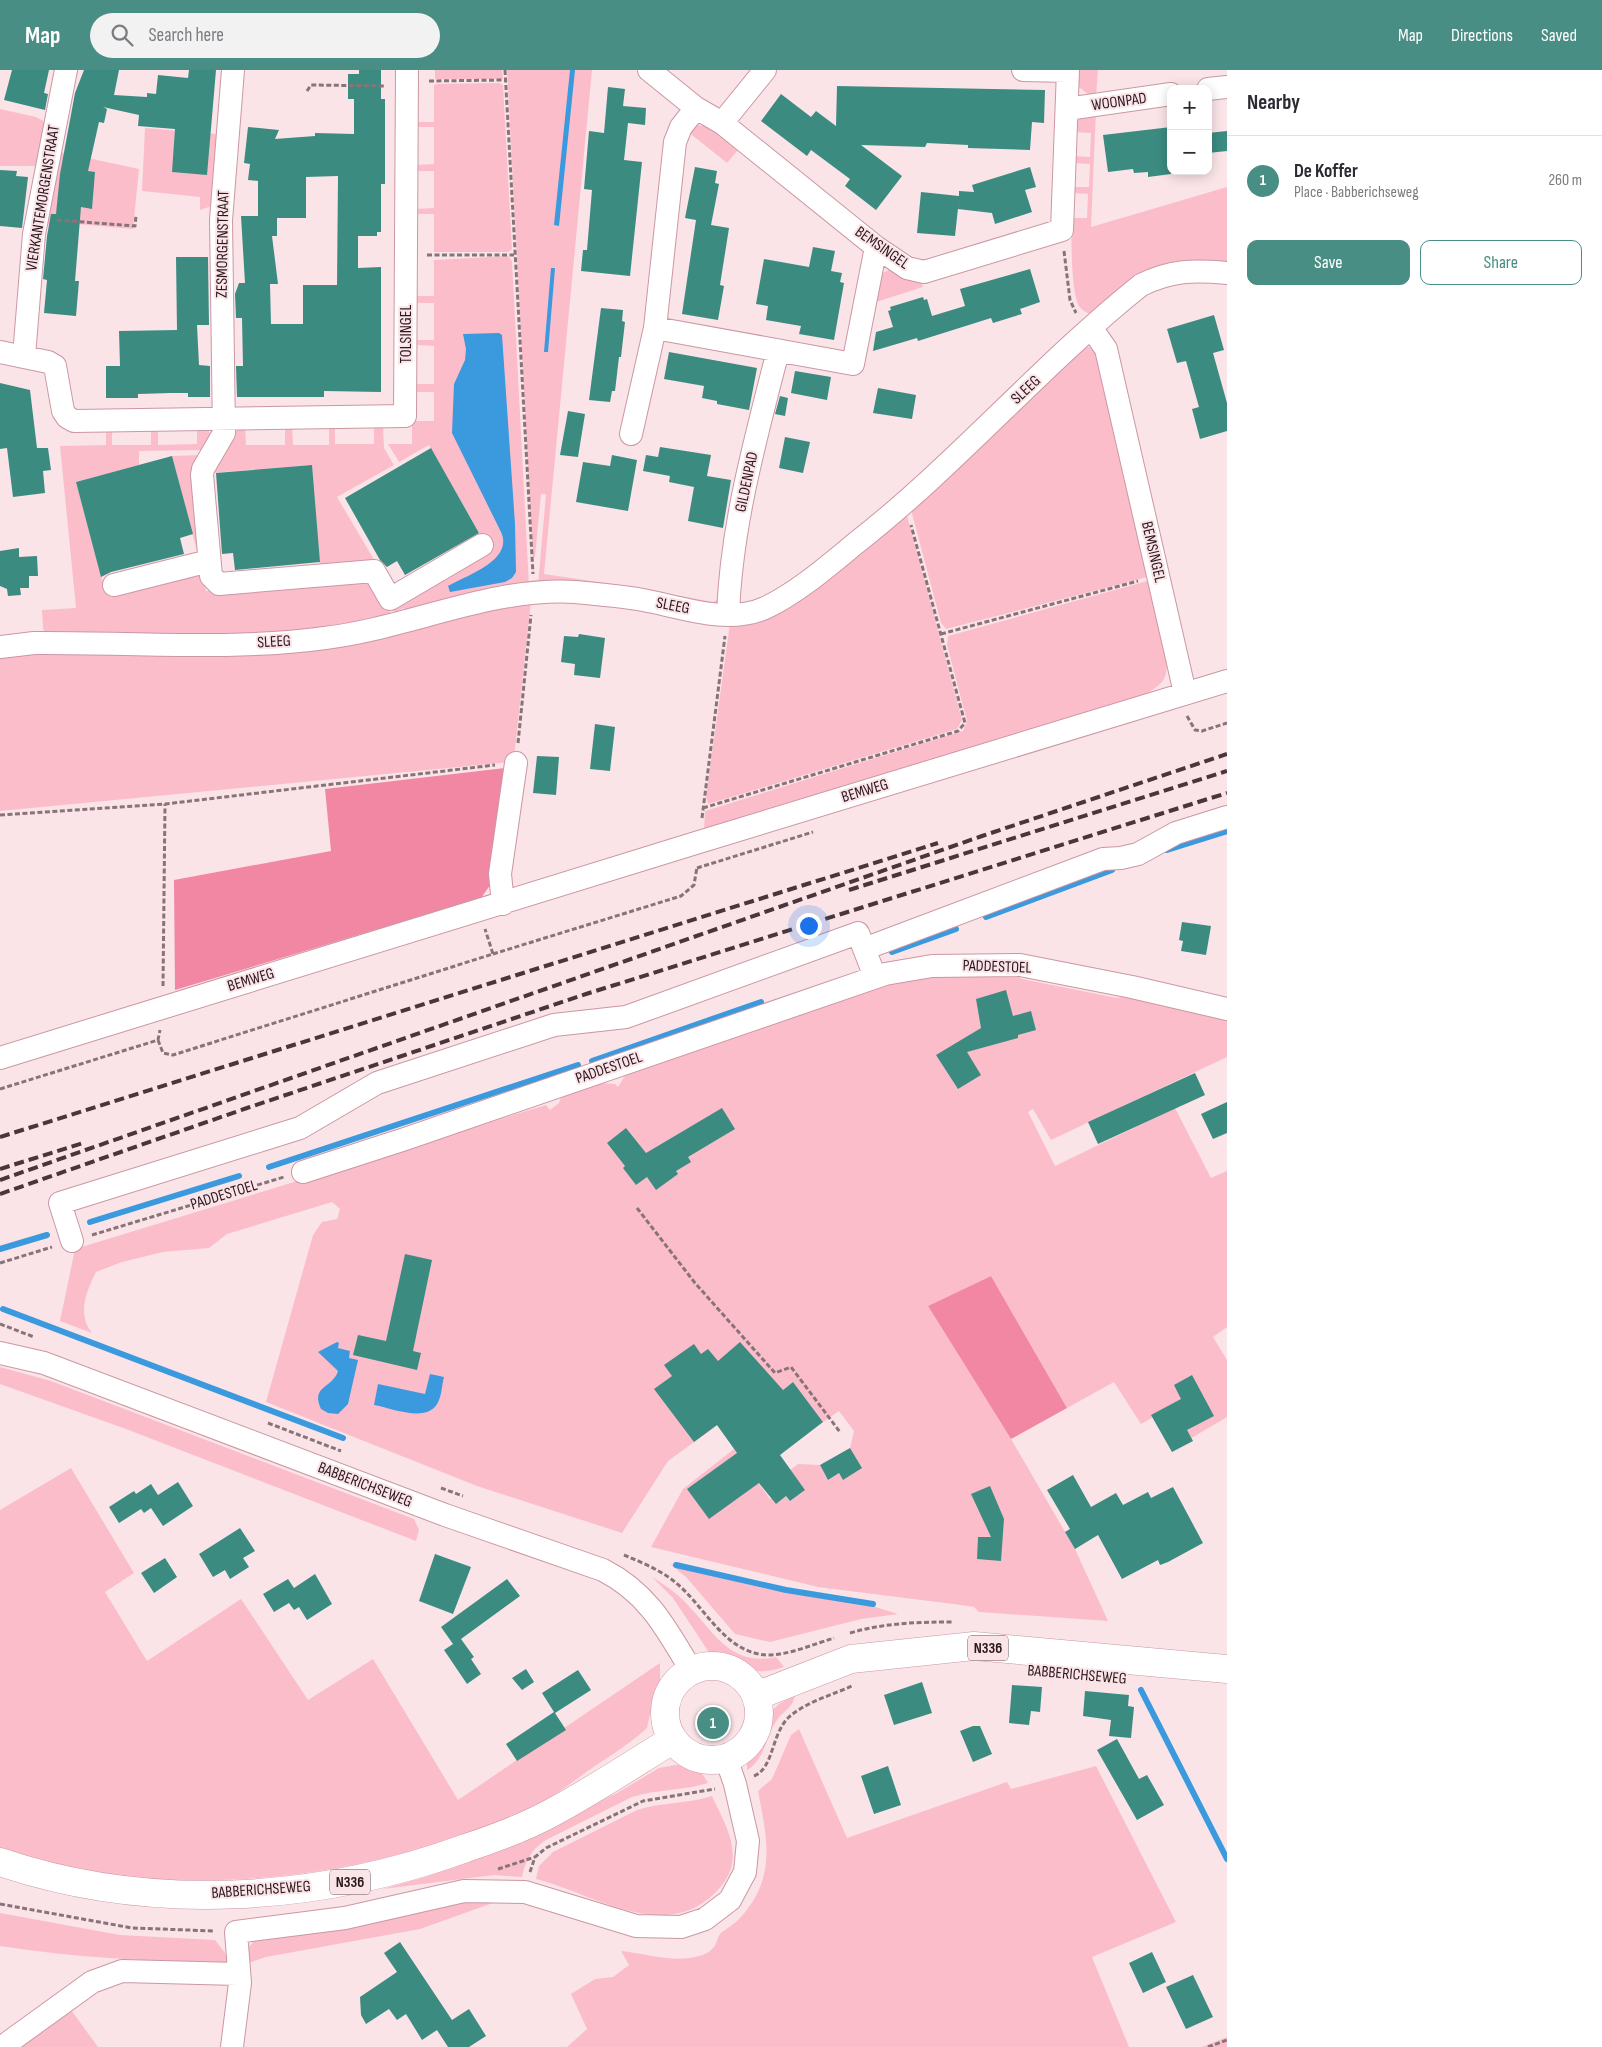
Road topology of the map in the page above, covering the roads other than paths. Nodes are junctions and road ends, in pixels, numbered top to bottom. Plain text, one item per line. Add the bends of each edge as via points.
1 (66, 70) edge
2 (233, 70) edge
3 (649, 70) edge
4 (765, 70) edge
5 (1023, 70) edge
6 (1068, 71) edge
7 (407, 79) edge
8 (1167, 95) edge
9 (696, 108) junction
10 (1067, 109) junction
11 (722, 123) junction
12 (876, 247) junction
13 (1227, 273) edge
14 (655, 328) junction
15 (1092, 329) junction
16 (778, 351) junction
17 (0, 352) edge
18 (24, 356) junction
19 (224, 419) junction
20 (631, 434) dead end
21 (482, 545) dead end
22 (209, 560) junction
23 (114, 585) dead end
24 (728, 615) junction
25 (0, 646) edge
26 (1227, 681) edge
27 (1185, 693) junction
28 (516, 763) road end
29 (1227, 818) edge
30 (503, 904) junction
31 (864, 949) junction
32 (874, 976) junction
33 (1227, 1009) edge
34 (0, 1058) edge
35 (304, 1172) road end
36 (72, 1241) road end
37 (0, 1353) edge
38 (1227, 1669) edge
39 (691, 1670) junction
40 (756, 1696) junction
41 (672, 1740) junction
42 (726, 1758) junction
43 (0, 1862) edge
44 (238, 1974) junction
45 (2, 2047) edge
46 (232, 2047) edge

1 - 18 street, VIERKANTEMORGENSTRAAT via 36,219
2 - 19 street, ZESMORGENSTRAAT via 221,220
3 - 9 street, BEMSINGEL
4 - 11 street
5 - 6 street
6 - 10 street
7 - 19 street, TOLSINGEL via 406,416
8 - 10 street, WOONPAD
9 - 11 street, BEMSINGEL
9 - 14 street via 681,127 675,142
10 - 12 street, BEMSINGEL via 1062,230 924,272 906,268
11 - 12 street, BEMSINGEL
12 - 16 street via 853,364
13 - 15 street, SLEEG via 1188,271 1156,277 1141,285
14 - 16 street
14 - 20 street
15 - 24 street, SLEEG via 906,504 838,558 775,602 754,612
15 - 27 street, BEMSINGEL via 1106,348
16 - 24 street, GILDENPAD via 737,531
17 - 18 street, TOLSINGEL
18 - 19 street, TOLSINGEL via 55,366 63,412 74,421
19 - 22 street via 222,439 202,475
21 - 22 street via 390,598 374,571 219,584 211,576
22 - 23 street
24 - 25 street, SLEEG via 600,594 534,593 483,601 367,631 288,642 34,643
26 - 27 street, BEMWEG
27 - 30 street, BEMWEG
28 - 30 street via 500,874
29 - 31 street via 1176,833 1138,854 1103,859
30 - 34 street, BEMWEG
31 - 32 street
31 - 36 street via 858,932 626,1017 554,1026 377,1083 300,1128 60,1203
32 - 33 street, PADDESTOEL via 932,966 1020,965
32 - 35 street, PADDESTOEL
37 - 39 street, BABBERICHSEWEG via 44,1363 445,1515 603,1570 623,1580 646,1600
38 - 40 main road, BABBERICHSEWEG / N336 via 974,1646 850,1659
39 - 40 main road via 722,1666 748,1682
39 - 41 main road via 678,1680 664,1709
40 - 42 main road via 759,1711 751,1740
41 - 42 main road via 696,1758
41 - 43 main road, BABBERICHSEWEG / N336 via 553,1812 502,1835 426,1863 345,1883 272,1893 174,1895 112,1888 34,1873
42 - 44 street via 748,1840 745,1872 730,1900 705,1919 681,1927 636,1926 525,1892 464,1892 345,1918 236,1932
44 - 45 street via 122,1971 109,1974 92,1982
44 - 46 street via 240,1983

